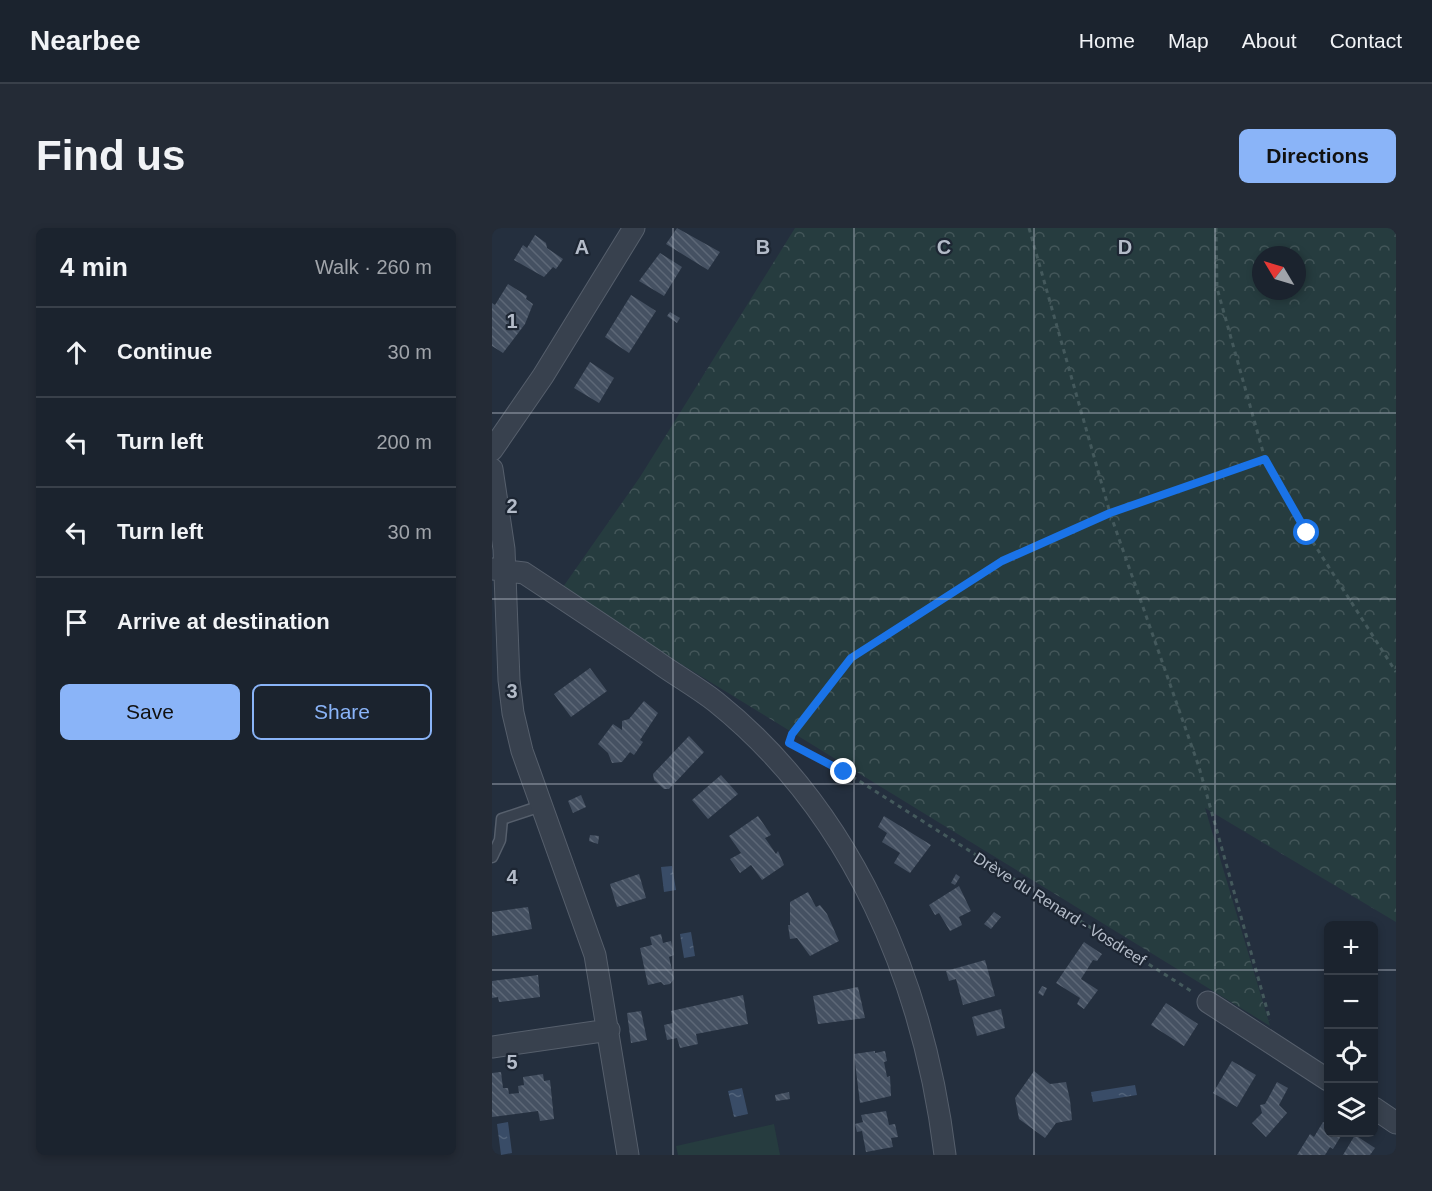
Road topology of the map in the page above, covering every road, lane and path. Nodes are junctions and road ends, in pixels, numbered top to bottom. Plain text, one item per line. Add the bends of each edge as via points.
1 (634, 228) edge
2 (1029, 228) edge
3 (1216, 228) edge
4 (492, 450) edge
5 (1265, 459) junction
6 (492, 469) edge
7 (1110, 513) junction
8 (498, 569) edge
9 (1396, 672) edge
10 (541, 806) junction
11 (492, 858) edge
12 (1208, 1002) joint
13 (609, 1030) junction
14 (492, 1047) edge
15 (1278, 1047) junction
16 (1324, 1077) edge
17 (1378, 1111) edge
18 (1396, 1123) edge
19 (628, 1155) edge
20 (942, 1155) edge

1 - 4 street via 543,376
2 - 7 path
3 - 5 path via 1218,288
5 - 7 path
5 - 9 path
6 - 8 street
7 - 12 path, Drève du Renard - Vosdreef via 1002,561 851,658 789,743 844,772
7 - 15 path via 1199,767
8 - 10 street via 513,713
8 - 20 street via 524,573 715,702 760,743 830,824 892,943 916,1011 936,1089
10 - 11 lane via 502,819 500,840
10 - 13 street via 595,955
12 - 15 street
13 - 14 street
13 - 19 street
15 - 16 street
17 - 18 street

